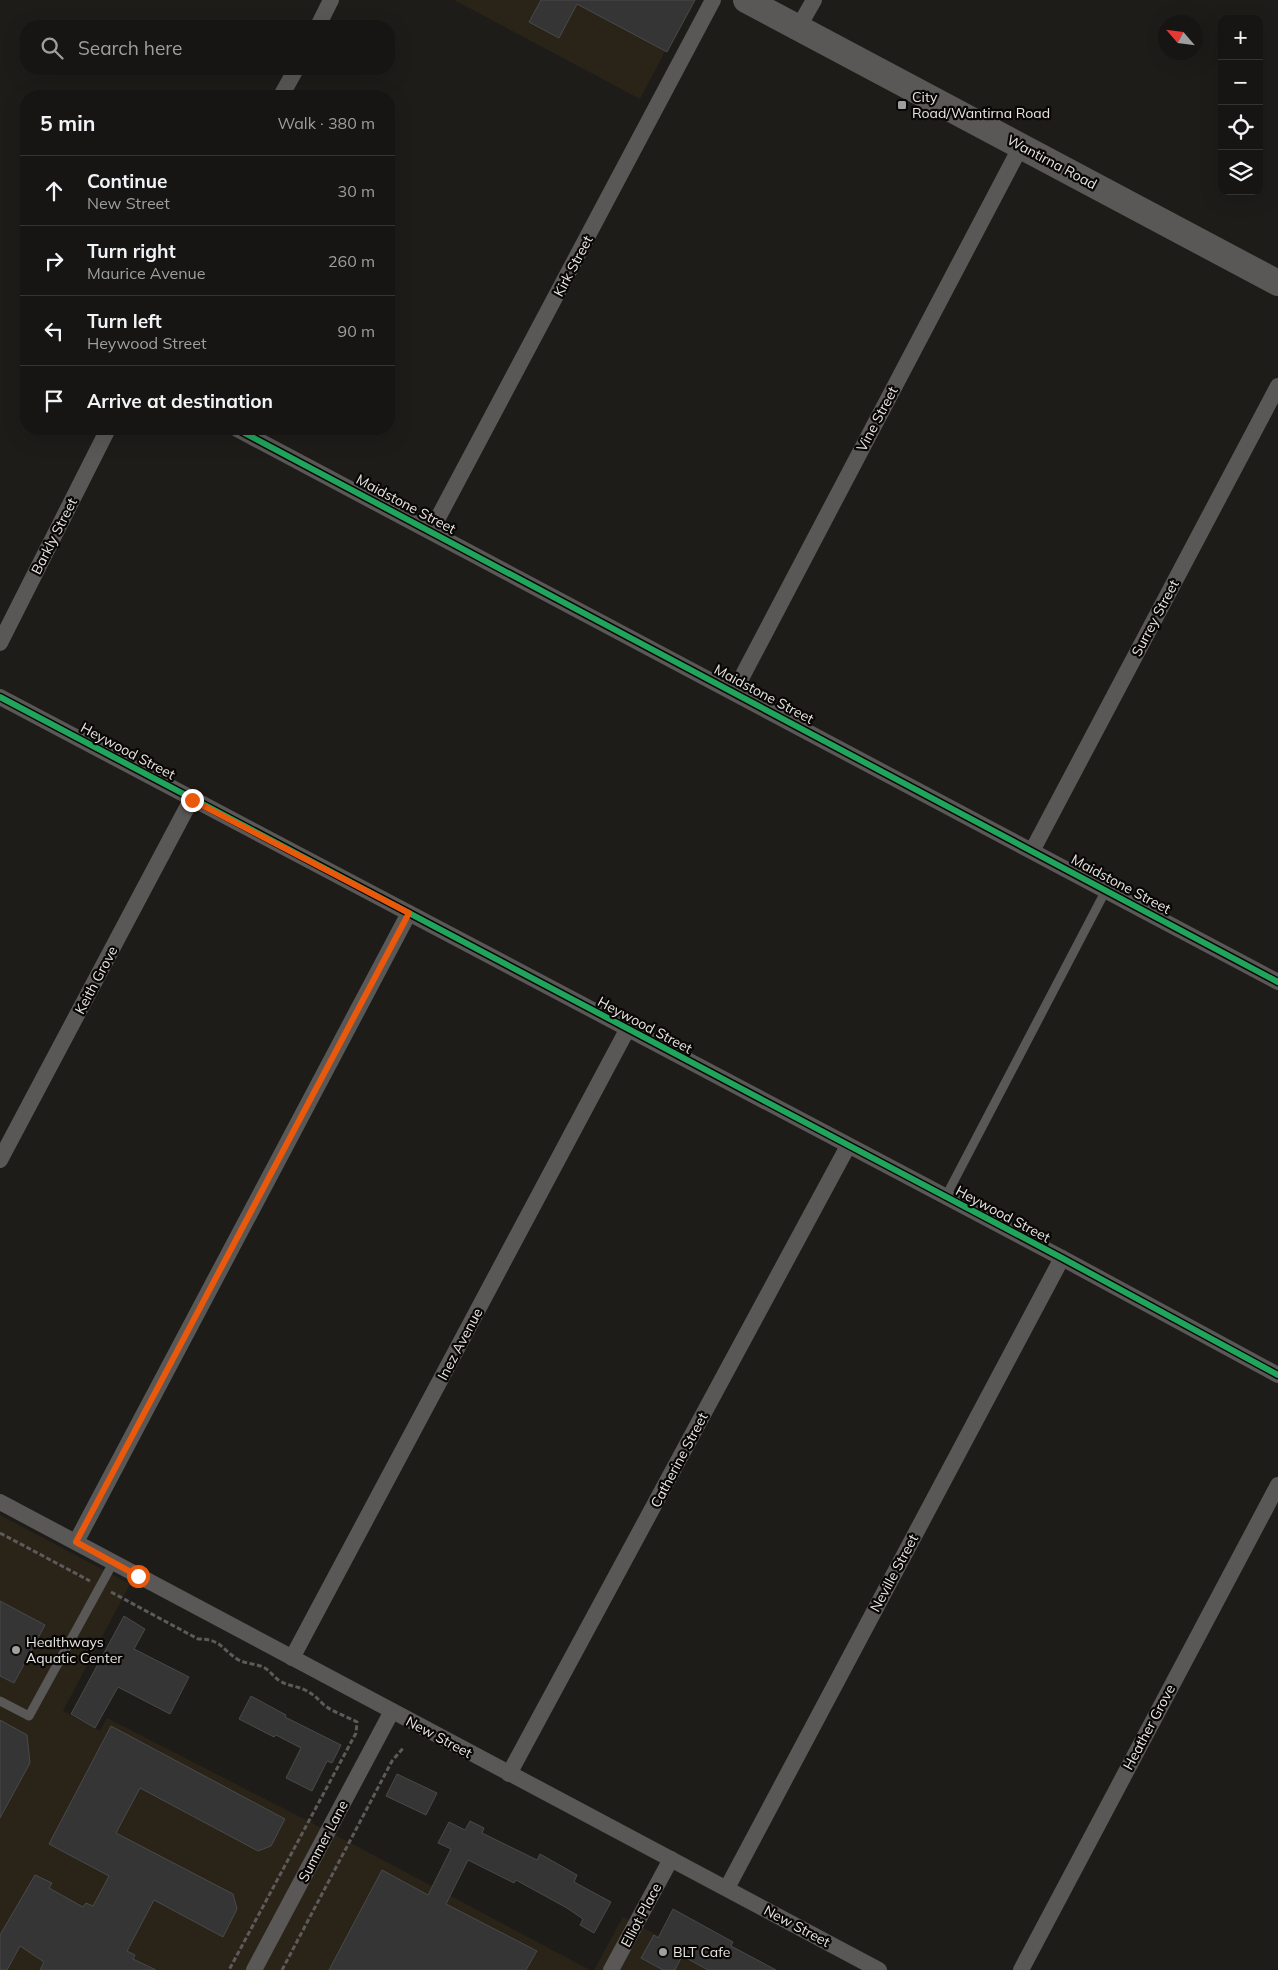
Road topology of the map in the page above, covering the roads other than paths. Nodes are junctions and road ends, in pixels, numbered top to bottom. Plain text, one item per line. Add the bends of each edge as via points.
1 (331, 0) edge
2 (714, 0) edge
3 (746, 0) edge
4 (814, 0) edge
5 (321, 20) edge
6 (798, 28) junction
7 (293, 75) edge
8 (284, 90) edge
9 (1021, 146) junction
10 (1278, 283) edge
11 (1278, 386) edge
12 (105, 435) edge
13 (248, 435) edge
14 (432, 531) junction
15 (0, 643) edge
16 (734, 692) junction
17 (0, 697) edge
18 (192, 800) junction
19 (1032, 850) junction
20 (1106, 890) junction
21 (409, 913) junction
22 (1278, 982) edge
23 (627, 1030) junction
24 (848, 1146) junction
25 (0, 1160) edge
26 (946, 1198) junction
27 (1062, 1258) junction
28 (1278, 1375) edge
29 (1278, 1485) edge
30 (0, 1502) edge
31 (76, 1542) junction
32 (113, 1562) junction
33 (292, 1658) junction
34 (0, 1701) edge
35 (392, 1711) junction
36 (509, 1774) junction
37 (671, 1859) junction
38 (726, 1888) junction
39 (254, 1970) edge
40 (611, 1970) edge
41 (879, 1970) edge
42 (1020, 1970) edge

1 - 5 street
2 - 14 street, Kirk Street
3 - 6 main road, Wantirna Road
4 - 6 street
6 - 9 main road, Wantirna Road
7 - 8 street
9 - 10 main road, Wantirna Road
9 - 16 street, Vine Street
11 - 19 street, Surrey Street
12 - 15 street, Barkly Street
13 - 14 street, Maidstone Street
14 - 16 street, Maidstone Street
16 - 19 street, Maidstone Street
17 - 18 street, Heywood Street
18 - 21 street, Heywood Street
18 - 25 street, Keith Grove
19 - 20 street, Maidstone Street
20 - 22 street, Maidstone Street
20 - 26 lane
21 - 23 street, Heywood Street
21 - 31 street
23 - 24 street, Heywood Street
23 - 33 street, Inez Avenue
24 - 26 street, Heywood Street
24 - 36 street, Catherine Street
26 - 27 street, Heywood Street
27 - 28 street, Heywood Street
27 - 38 street, Neville Street
29 - 42 street, Heather Grove
30 - 31 street, New Street
31 - 32 street, New Street
32 - 33 street, New Street
32 - 34 lane via 29,1716
33 - 35 street, New Street
35 - 36 street, New Street
35 - 39 street, Summer Lane
36 - 37 street, New Street
37 - 38 street, New Street
37 - 40 street, Elliot Place
38 - 41 street, New Street

